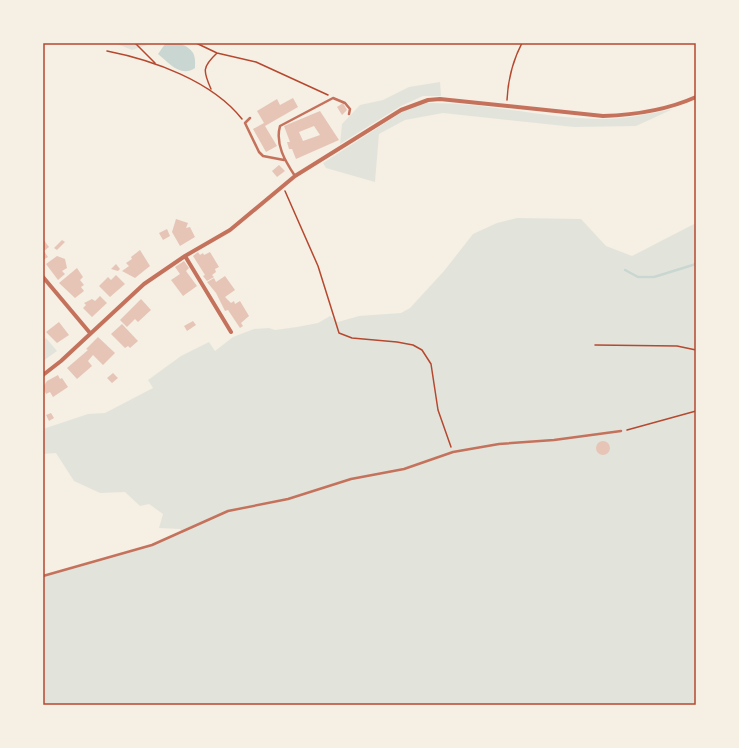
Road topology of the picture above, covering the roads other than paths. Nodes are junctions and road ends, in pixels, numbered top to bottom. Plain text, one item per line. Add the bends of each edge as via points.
1 (696, 97) edge
2 (349, 114) dead end
3 (250, 118) dead end
4 (284, 160) junction
5 (295, 176) junction
6 (185, 256) junction
7 (43, 277) edge
8 (231, 332) dead end
9 (90, 334) junction
10 (43, 375) edge
11 (621, 431) road end
12 (43, 576) edge

1 - 5 street via 657,110 621,116 584,115 440,99 413,104
2 - 4 lane via 350,109 345,103 333,98 280,126 278,134
3 - 4 lane via 246,123 259,152 263,156
4 - 5 lane
5 - 6 street via 230,230
6 - 8 street
6 - 9 street via 144,284
7 - 9 street
9 - 10 street via 61,362
11 - 12 lane via 499,444 453,452 404,469 351,479 288,499 228,512 152,545

